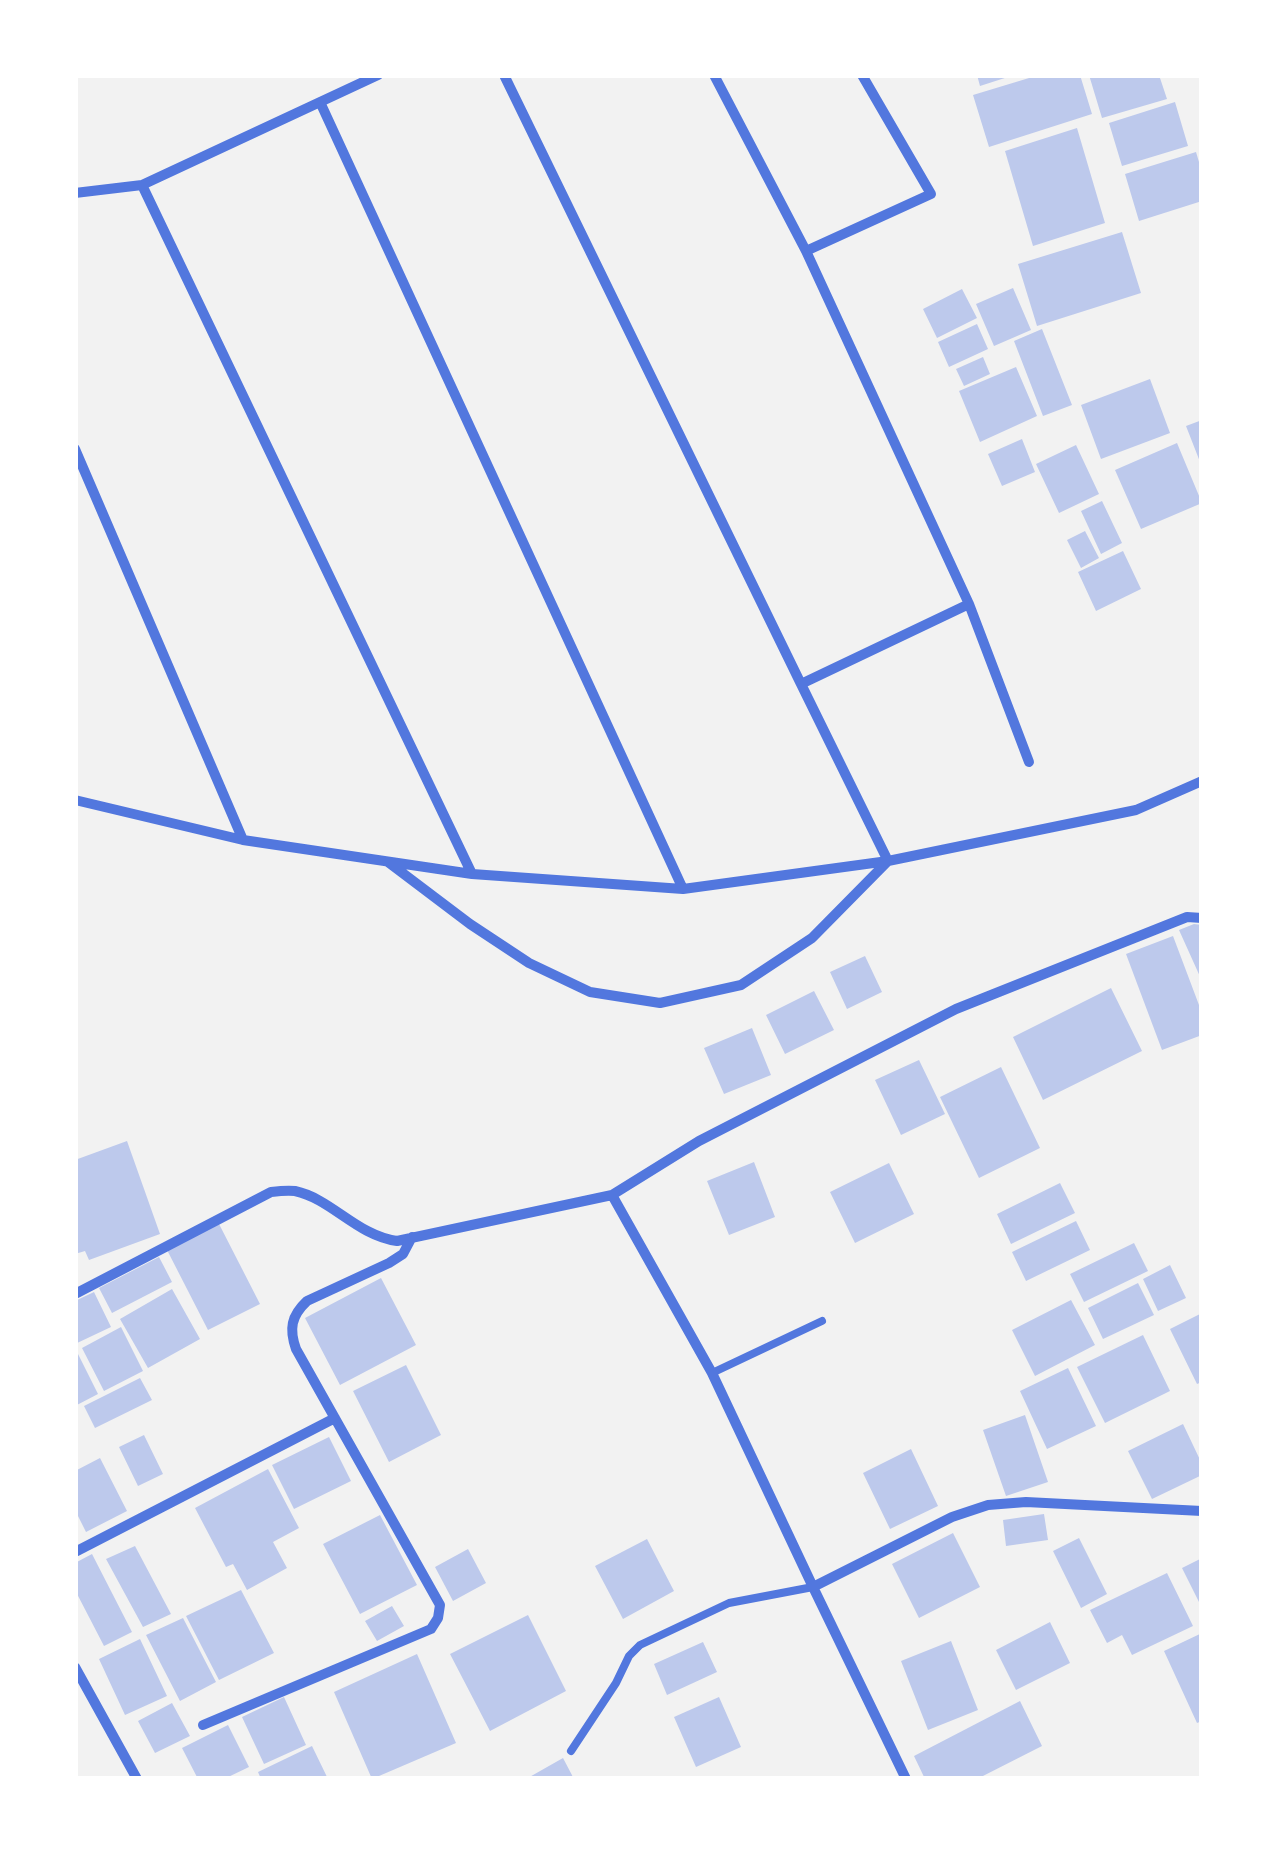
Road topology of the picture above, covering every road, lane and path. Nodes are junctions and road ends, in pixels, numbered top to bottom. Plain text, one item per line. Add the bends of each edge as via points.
1 (378, 75) edge
2 (504, 75) edge
3 (714, 75) edge
4 (862, 75) edge
5 (320, 102) junction
6 (142, 185) junction
7 (75, 193) edge
8 (806, 252) junction
9 (75, 449) edge
10 (969, 604) junction
11 (801, 684) junction
12 (1029, 762) dead end
13 (1202, 781) edge
14 (75, 800) edge
15 (243, 840) junction
16 (888, 860) junction
17 (387, 861) junction
18 (472, 874) junction
19 (683, 889) junction
20 (1202, 918) edge
21 (612, 1196) junction
22 (412, 1238) junction
23 (75, 1294) edge
24 (822, 1321) dead end
25 (712, 1373) junction
26 (335, 1418) junction
27 (1202, 1511) edge
28 (75, 1552) edge
29 (813, 1587) junction
30 (75, 1667) edge
31 (203, 1725) dead end
32 (571, 1751) dead end
33 (137, 1779) edge
34 (906, 1779) edge

1 - 5 street
2 - 11 street
3 - 8 street
4 - 8 street via 931,194
5 - 6 street
5 - 19 street
6 - 7 street
6 - 18 street
8 - 10 street
9 - 15 street
10 - 11 street
10 - 12 street
11 - 16 street
13 - 16 street via 1136,810
14 - 15 street
15 - 17 street
16 - 17 street via 812,938 740,985 660,1003 590,992 529,963
16 - 19 street
17 - 18 street
18 - 19 street
20 - 21 street via 1187,917 956,1010 699,1141
21 - 22 street
21 - 25 street
22 - 23 street via 378,1238 310,1196 271,1192
22 - 26 street via 389,1264 296,1311 291,1336
24 - 25 lane
25 - 29 street
26 - 28 street
26 - 31 street via 440,1606 438,1618 431,1629
27 - 29 street via 988,1505
29 - 32 lane via 728,1603 640,1645
29 - 34 street
30 - 33 street

